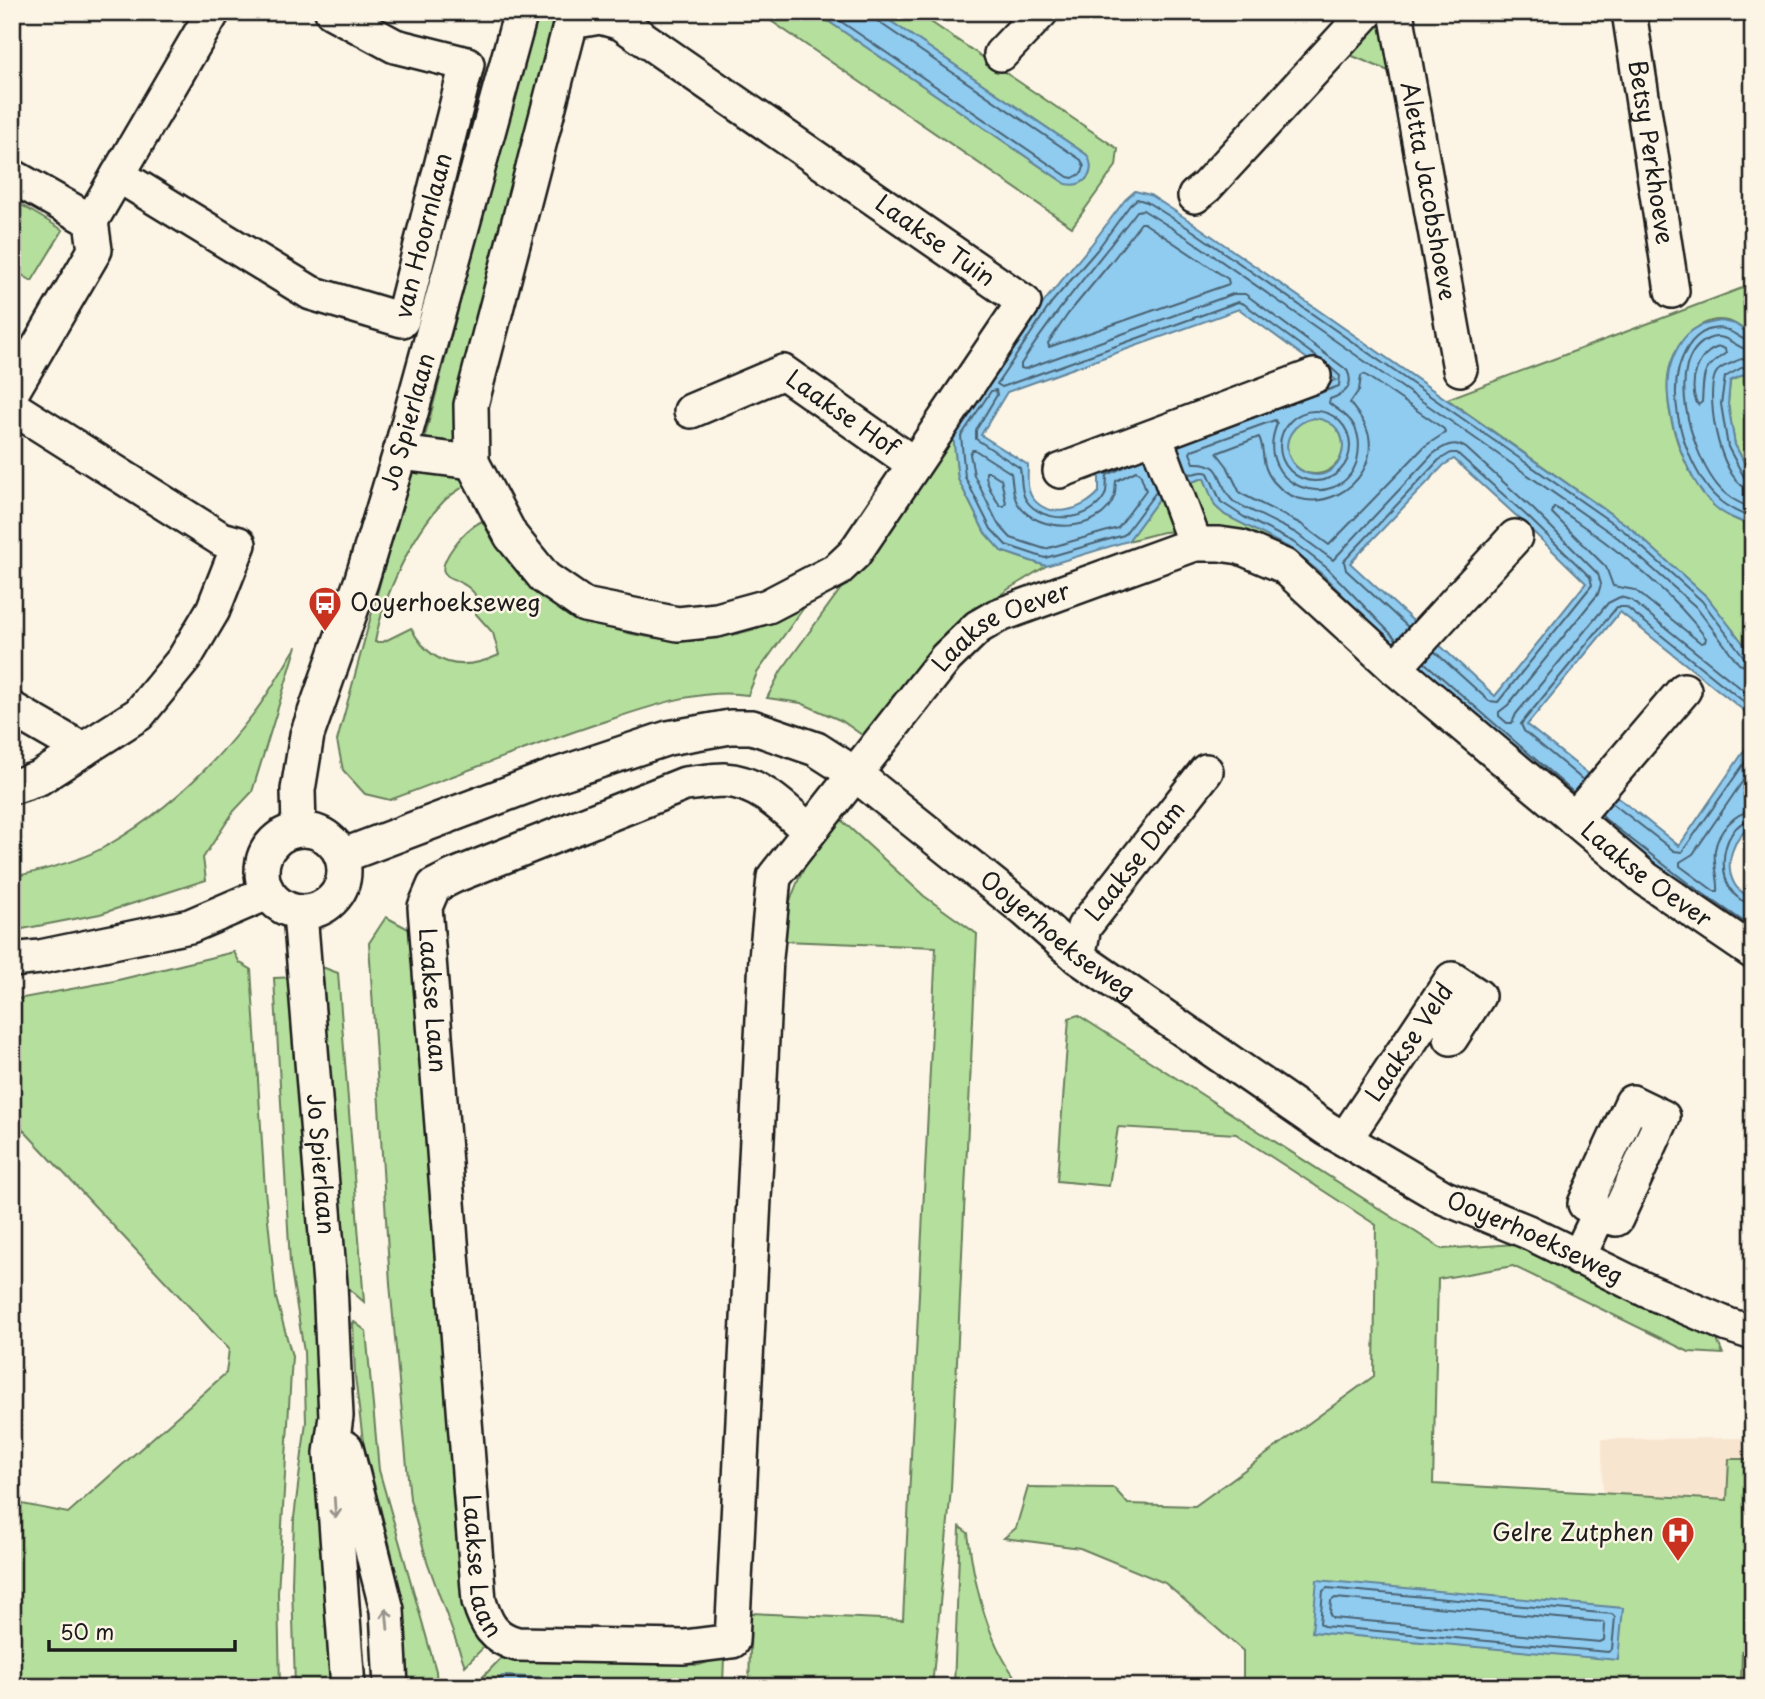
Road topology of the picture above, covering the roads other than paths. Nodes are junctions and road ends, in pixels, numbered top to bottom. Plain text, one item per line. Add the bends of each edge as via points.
1 (213, 12) edge
2 (332, 12) edge
3 (521, 12) edge
4 (1041, 12) edge
5 (1367, 12) edge
6 (1396, 12) edge
7 (1629, 12) edge
8 (1001, 54) dead end
9 (118, 175) junction
10 (12, 176) edge
11 (1195, 196) dead end
12 (90, 221) junction
13 (1672, 291) dead end
14 (1460, 369) dead end
15 (1314, 376) dead end
16 (12, 391) edge
17 (12, 407) edge
18 (691, 411) dead end
19 (1155, 436) junction
20 (400, 453) junction
21 (472, 462) junction
22 (914, 464) junction
23 (1060, 471) dead end
24 (1514, 537) dead end
25 (1195, 544) junction
26 (1395, 668) junction
27 (1684, 690) dead end
28 (12, 709) edge
29 (83, 750) junction
30 (1206, 771) dead end
31 (855, 774) junction
32 (12, 787) edge
33 (1574, 819) junction
34 (299, 830) junction
35 (809, 831) junction
36 (342, 856) junction
37 (267, 893) junction
38 (300, 913) junction
39 (1753, 952) edge
40 (1078, 957) junction
41 (12, 961) edge
42 (1451, 1038) dead end
43 (1345, 1139) junction
44 (1600, 1212) dead end
45 (1578, 1258) junction
46 (1753, 1333) edge
47 (336, 1416) junction
48 (348, 1687) edge
49 (391, 1687) edge

1 - 9 street
2 - 9 street, van Hoornlaan via 395,46 467,64 402,320 311,293
3 - 20 street, Jo Spierlaan
4 - 8 street
5 - 11 street
6 - 14 street, Aletta Jacobshoeve
7 - 13 street, Betsy Perkhoeve
9 - 12 street
10 - 12 street
12 - 16 street via 95,250
15 - 19 street
17 - 29 street via 221,539 239,544 213,610 184,659 139,714
18 - 22 street, Laakse Hof via 783,372
19 - 23 street
19 - 25 street
20 - 21 street
20 - 34 street, Jo Spierlaan via 307,735 298,790
21 - 22 street, Laakse Tuin via 511,536 545,578 584,606 678,624 716,620 768,606 837,570 854,554
21 - 22 street, Laakse Tuin via 471,405 571,22 600,17 621,23 1024,302
24 - 26 street
25 - 26 street, Laakse Oever via 1240,547 1284,566
25 - 31 street, Laakse Oever via 1007,612 978,627 946,658
26 - 33 street, Laakse Oever
27 - 33 street, Laakse Oever
28 - 29 street
29 - 32 street via 39,778
30 - 40 street, Laakse Dam via 1084,927
31 - 35 street, Laakse Laan
31 - 36 street, Ooyerhoekseweg via 816,749 752,727 730,727 668,738
31 - 40 street, Ooyerhoekseweg
33 - 39 street, Laakse Oever via 1646,879
34 - 36 street via 325,836
34 - 37 street via 283,834 262,860 261,877
35 - 35 street, Laakse Laan via 774,877 769,918 732,1641 684,1647 501,1640 485,1620 479,1601 425,906 434,886 453,876 685,784 726,780 754,788
36 - 38 street via 345,873 341,889 324,907
37 - 38 street via 275,903
37 - 41 street via 190,926
38 - 47 street, Jo Spierlaan
40 - 43 street, Ooyerhoekseweg
42 - 43 street, Laakse Veld via 1478,996 1452,979
43 - 45 street, Ooyerhoekseweg via 1443,1196
44 - 45 street
45 - 46 street, Ooyerhoekseweg
47 -> 48 street, Jo Spierlaan via 331,1453
49 -> 47 street, Jo Spierlaan via 387,1610

